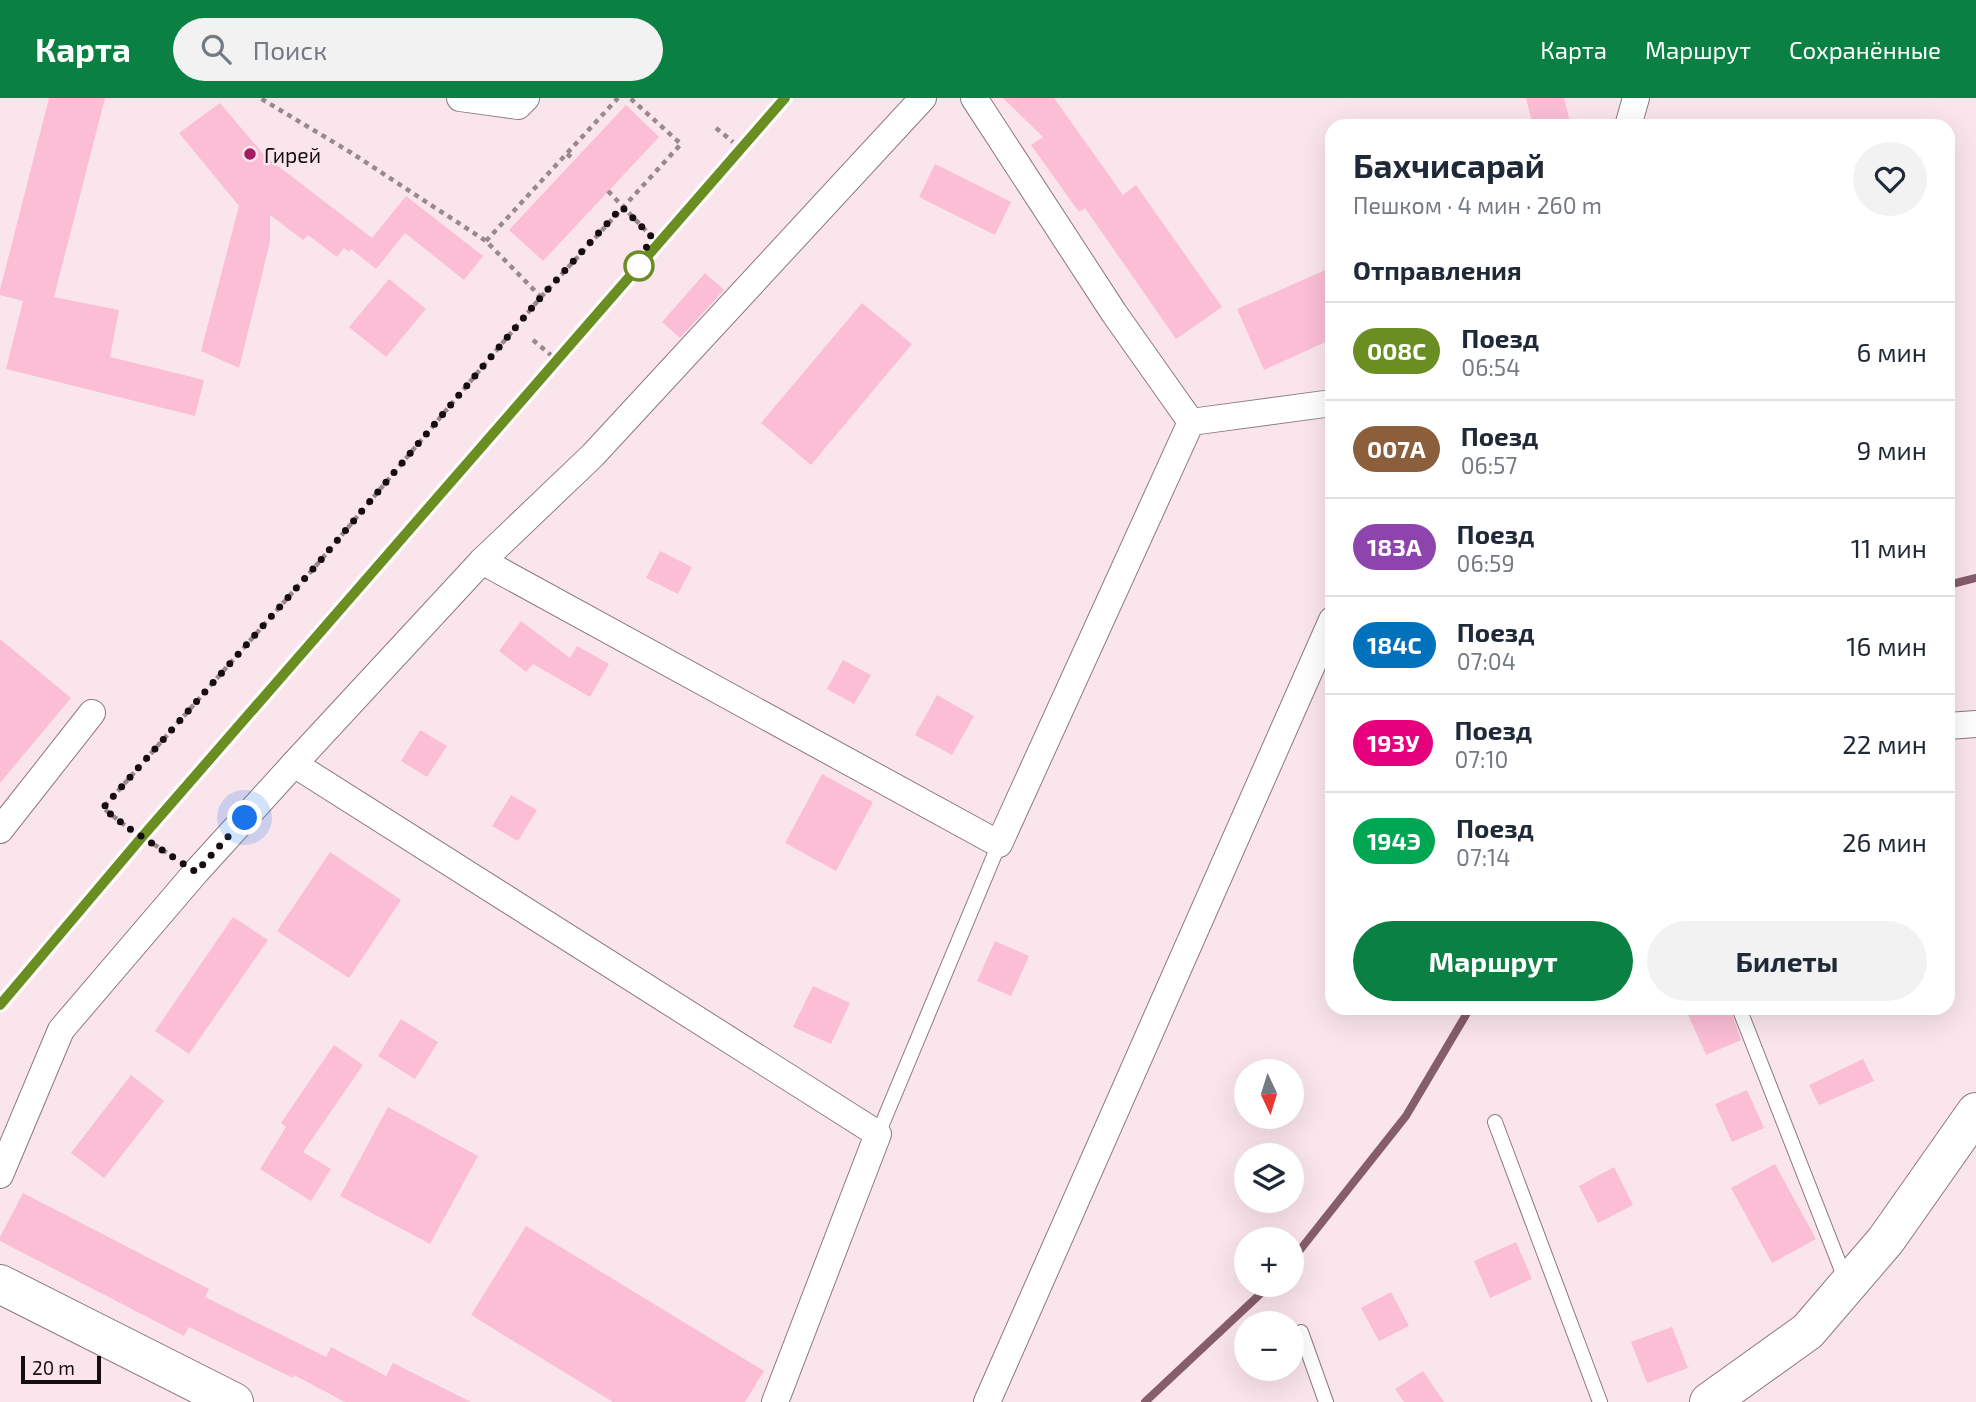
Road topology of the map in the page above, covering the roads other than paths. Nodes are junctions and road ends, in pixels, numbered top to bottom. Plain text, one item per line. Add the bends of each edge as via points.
1 (460, 98) edge
2 (527, 98) edge
3 (923, 98) edge
4 (974, 98) edge
5 (1636, 98) edge
6 (1630, 119) edge
7 (1325, 404) edge
8 (1191, 422) junction
9 (482, 561) junction
10 (1325, 636) edge
11 (92, 713) dead end
12 (1976, 724) edge
13 (1955, 726) edge
14 (294, 764) junction
15 (0, 830) edge
16 (999, 844) junction
17 (1742, 1015) edge
18 (1976, 1112) edge
19 (1495, 1122) dead end
20 (878, 1134) junction
21 (0, 1175) edge
22 (0, 1284) edge
23 (1847, 1285) junction
24 (1304, 1340) edge
25 (234, 1402) edge
26 (775, 1402) edge
27 (987, 1402) edge
28 (1326, 1402) edge
29 (1600, 1402) edge
30 (1709, 1402) edge

1 - 2 street via 518,106
3 - 9 street via 593,455
4 - 8 street
5 - 6 street
7 - 8 street
8 - 16 street
9 - 14 street
9 - 16 street
10 - 27 street
11 - 15 street
12 - 13 street
14 - 20 street
14 - 21 street via 61,1030
16 - 20 lane
17 - 23 lane
18 - 23 main road via 1886,1240
19 - 29 lane
20 - 26 street
22 - 25 main road
23 - 30 main road via 1808,1331
24 - 28 lane

